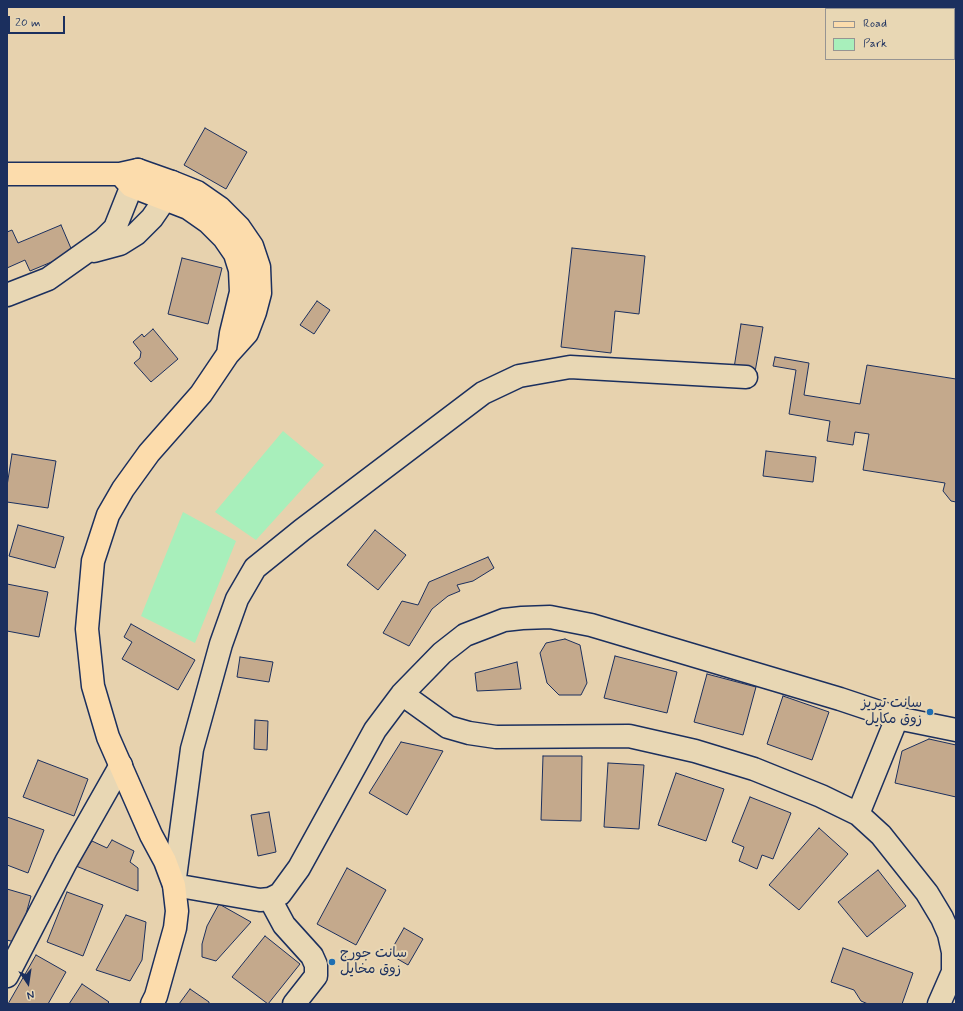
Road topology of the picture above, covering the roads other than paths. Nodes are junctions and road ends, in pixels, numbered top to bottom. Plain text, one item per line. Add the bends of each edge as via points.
1 (7, 174) edge
2 (130, 177) junction
3 (168, 191) junction
4 (82, 255) junction
5 (7, 295) edge
6 (746, 377) dead end
7 (402, 694) junction
8 (897, 718) junction
9 (956, 730) edge
10 (121, 765) junction
11 (858, 814) junction
12 (174, 885) junction
13 (270, 899) junction
14 (7, 976) edge
15 (152, 1004) edge
16 (294, 1004) edge
17 (939, 1004) edge

1 - 2 main road
2 - 3 main road
2 - 4 street via 115,228
3 - 4 street via 152,218 136,234 120,244
3 - 10 main road via 197,192 220,208 238,227 252,246 259,267 260,293 247,333 228,354 201,394 149,453 123,489 108,515 93,561 87,629 93,686 108,737
4 - 5 street via 48,279
6 - 12 street via 570,367 520,376 483,393 255,568 237,599 221,644 192,749
7 - 8 street via 442,653 465,635 504,620 550,617 591,625 673,648
7 - 11 street via 448,727 469,733 509,738 629,736 695,751 754,769
7 - 13 street via 375,730 292,878 280,894
8 - 9 street
8 - 11 street
10 - 12 main road
10 - 14 street via 66,862
11 - 17 street via 881,835 927,893 949,934 953,952 953,972
12 - 13 street via 260,900
12 - 15 main road via 177,911 175,928
13 - 16 street via 284,925 308,951 316,964 316,976

